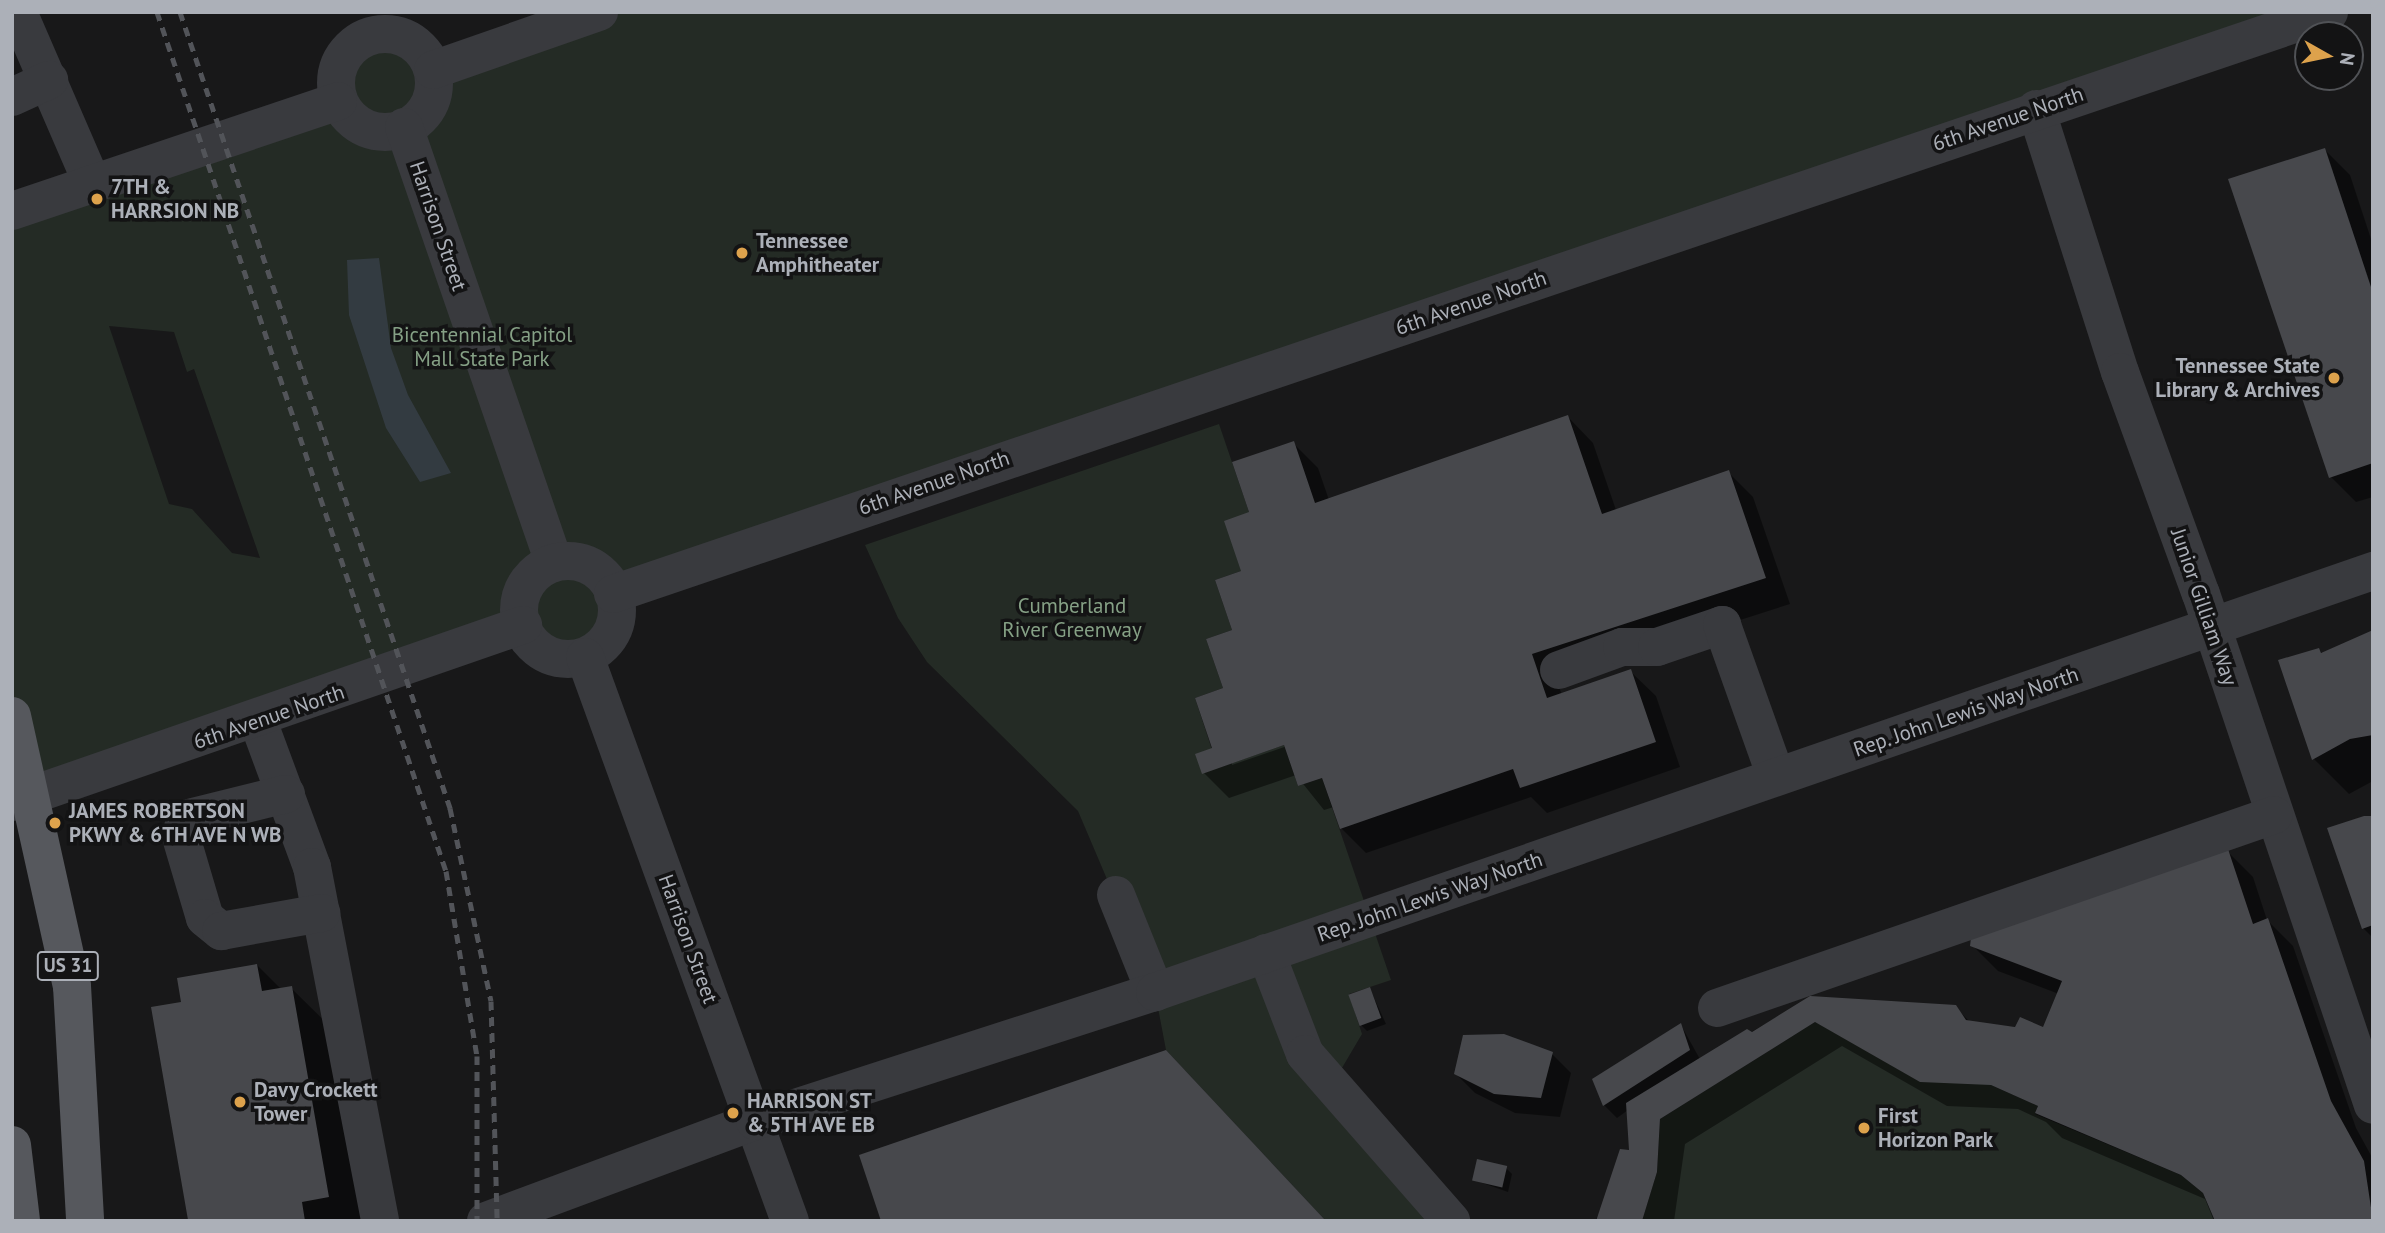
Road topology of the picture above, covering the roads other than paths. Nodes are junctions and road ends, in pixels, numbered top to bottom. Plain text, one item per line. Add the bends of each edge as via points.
1 (18, 12) edge
2 (599, 12) edge
3 (2329, 12) edge
4 (368, 24) edge
5 (433, 70) junction
6 (49, 80) junction
7 (12, 97) edge
8 (338, 101) junction
9 (2036, 109) junction
10 (404, 127) junction
11 (104, 182) junction
12 (12, 211) edge
13 (554, 563) junction
14 (2373, 571) edge
15 (614, 594) junction
16 (523, 625) junction
17 (2211, 627) junction
18 (585, 657) junction
19 (1559, 670) dead end
20 (12, 716) edge
21 (258, 721) junction
22 (1776, 777) junction
23 (286, 794) junction
24 (22, 799) edge
25 (2274, 816) junction
26 (1116, 895) dead end
27 (321, 913) junction
28 (1266, 953) junction
29 (1155, 992) junction
30 (1717, 1008) dead end
31 (2373, 1105) edge
32 (755, 1121) junction
33 (12, 1145) edge
34 (21, 1221) edge
35 (85, 1221) edge
36 (380, 1221) edge
37 (486, 1221) edge
38 (790, 1221) edge
39 (1451, 1221) edge

1 - 6 street
2 - 5 street
3 - 9 street, 6th Avenue North
4 - 5 street via 407,40
4 - 8 street via 343,59
5 - 10 street via 426,108
6 - 7 street
6 - 11 street
8 - 10 street via 364,127
8 - 11 street
9 - 15 street, 6th Avenue North
9 - 17 street, Junior Gilliam Way via 2120,372
10 - 13 street, Harrison Street
11 - 12 street
13 - 15 street via 589,566
13 - 16 street via 527,584 520,607
14 - 17 street, Rep. John Lewis Way North
15 - 18 street via 610,638
16 - 18 street via 549,655
16 - 21 street, 6th Avenue North
17 - 22 street, Rep. John Lewis Way North
17 - 25 street, Junior Gilliam Way
18 - 32 street, Harrison Street
19 - 22 street via 1622,647 1657,648 1723,625
20 - 24 main road, US 31
21 - 23 street
21 - 24 street, 6th Avenue North
22 - 28 street, Rep. John Lewis Way North
23 - 27 street
23 - 27 street via 185,819 181,837 201,906 221,931
24 - 35 main road, US 31 via 72,986
25 - 30 street
25 - 31 street, Junior Gilliam Way
26 - 29 street
27 - 36 street
28 - 29 street, Rep. John Lewis Way North
28 - 39 street via 1304,1054
29 - 32 street, Rep. John Lewis Way North
32 - 37 street, Rep. John Lewis Way North
32 - 38 street, Harrison Street
33 - 34 main road

